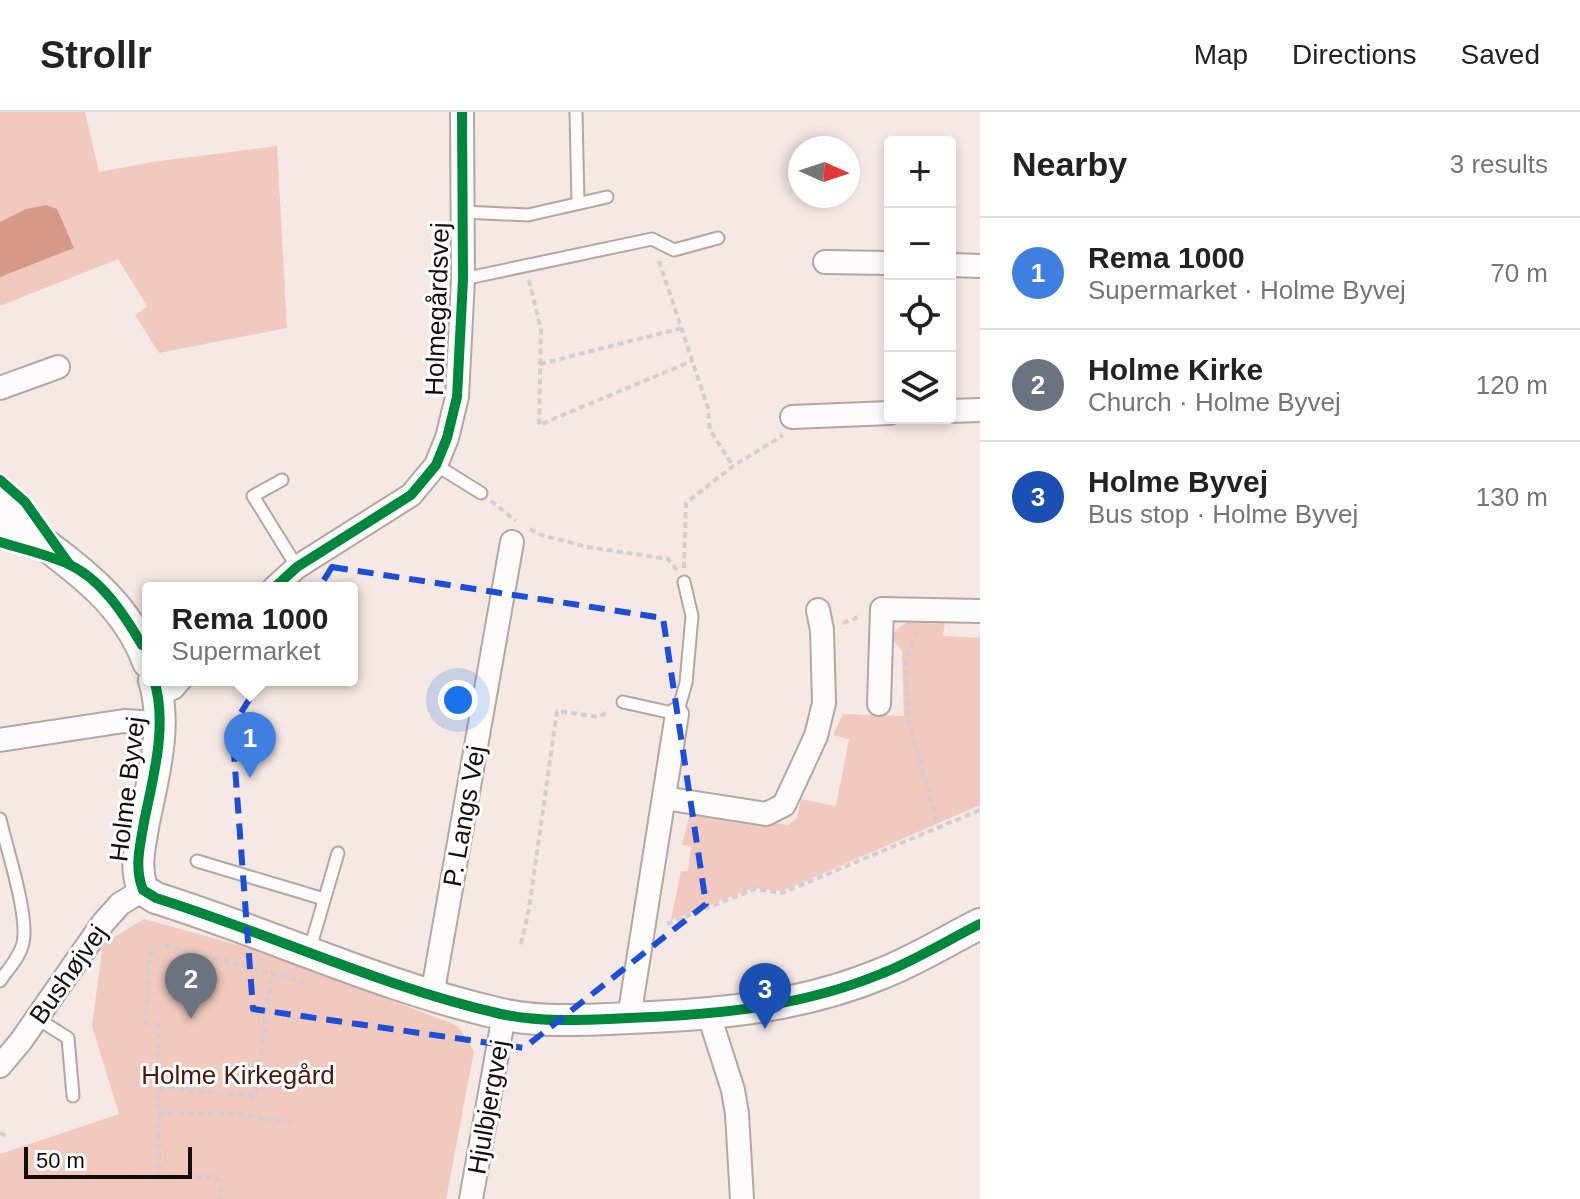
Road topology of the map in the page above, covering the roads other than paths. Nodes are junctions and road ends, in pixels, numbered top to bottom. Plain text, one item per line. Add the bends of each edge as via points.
1 (462, 112) edge
2 (576, 112) edge
3 (607, 197) dead end
4 (578, 203) junction
5 (463, 212) junction
6 (718, 238) dead end
7 (825, 262) dead end
8 (884, 263) edge
9 (956, 265) edge
10 (980, 266) edge
11 (463, 279) junction
12 (58, 367) dead end
13 (0, 388) edge
14 (980, 410) edge
15 (956, 411) edge
16 (884, 413) edge
17 (792, 417) road end
18 (436, 465) junction
19 (282, 480) dead end
20 (0, 488) edge
21 (481, 493) road end
22 (0, 511) edge
23 (519, 530) road end
24 (0, 533) edge
25 (69, 564) junction
26 (297, 567) junction
27 (281, 582) edge
28 (684, 582) road end
29 (980, 611) edge
30 (820, 620) road end
31 (142, 645) edge
32 (163, 694) edge
33 (623, 702) road end
34 (879, 704) dead end
35 (677, 714) junction
36 (0, 740) edge
37 (664, 798) junction
38 (0, 819) edge
39 (338, 853) dead end
40 (197, 861) dead end
41 (143, 890) junction
42 (324, 899) junction
43 (979, 927) edge
44 (307, 967) junction
45 (0, 981) edge
46 (432, 996) junction
47 (708, 1012) junction
48 (504, 1015) junction
49 (36, 1018) junction
50 (629, 1018) junction
51 (1, 1068) edge
52 (73, 1096) dead end
53 (471, 1199) edge
54 (742, 1199) edge

1 - 5 street, Holmegårdsvej
2 - 4 lane
3 - 4 lane
4 - 5 lane via 528,215
5 - 11 street, Holmegårdsvej
6 - 11 lane via 674,250 652,239
7 - 8 street
9 - 10 street
11 - 18 street, Holmegårdsvej via 457,397
12 - 13 street
14 - 15 street
16 - 17 street
18 - 21 lane
18 - 26 street, Holmegårdsvej via 411,495
19 - 26 lane via 253,496
20 - 25 lane
22 - 25 street
23 - 46 street, P. Langs Vej
24 - 25 lane
25 - 31 street via 109,597
26 - 27 street
28 - 35 lane via 692,616 686,683
29 - 34 street via 882,609
30 - 37 street via 824,703 816,736 784,805 766,814
32 - 36 street via 124,721
32 - 41 street, Holme Byvej via 137,865
33 - 35 lane
35 - 37 street
37 - 50 street
38 - 45 lane via 24,940
39 - 42 lane
40 - 42 lane
41 - 44 street, Holme Byvej
41 - 49 street, Bushøjvej via 112,912
42 - 44 lane
43 - 47 street, Holme Byvej via 884,973 821,995
44 - 46 street, Holme Byvej
46 - 48 street, Holme Byvej
47 - 50 street, Holme Byvej
47 - 54 street via 733,1090
48 - 50 street, Holme Byvej via 577,1021
48 - 53 street, Hjulbjergvej
49 - 51 street, Bushøjvej
49 - 52 lane via 68,1038

